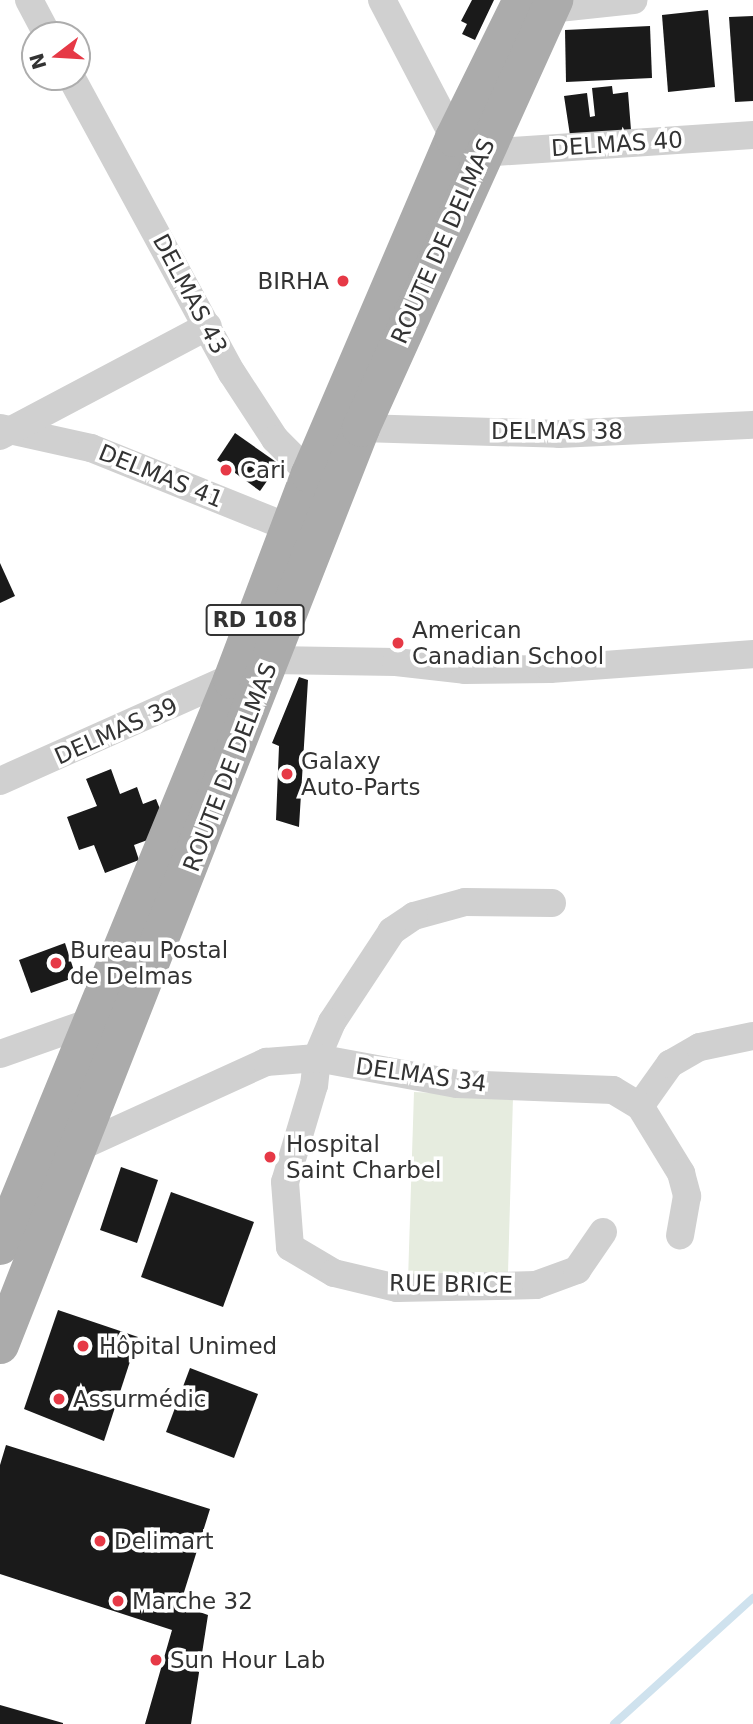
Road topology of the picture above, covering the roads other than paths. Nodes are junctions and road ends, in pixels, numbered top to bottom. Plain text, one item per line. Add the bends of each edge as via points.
1 (29, 0) edge
2 (382, 0) edge
3 (634, 0) edge
4 (542, 3) edge
5 (40, 21) edge
6 (79, 91) edge
7 (753, 135) edge
8 (468, 145) junction
9 (208, 326) junction
10 (753, 425) edge
11 (361, 428) junction
12 (2, 432) edge
13 (323, 481) junction
14 (303, 534) junction
15 (753, 654) edge
16 (271, 660) junction
17 (232, 680) junction
18 (0, 781) edge
19 (552, 904) dead end
20 (105, 1031) junction
21 (753, 1036) edge
22 (0, 1054) edge
23 (317, 1058) junction
24 (640, 1105) junction
25 (75, 1149) junction
26 (603, 1232) dead end
27 (680, 1235) dead end
28 (0, 1246) edge
29 (0, 1345) edge

1 - 5 street
2 - 8 street
3 - 4 street
4 - 8 main road, ROUTE DE DELMAS / RD 108
6 - 9 street, DELMAS 43
7 - 8 street, DELMAS 40
8 - 11 main road, ROUTE DE DELMAS / RD 108
8 - 13 main road, ROUTE DE DELMAS / RD 108
9 - 12 street
9 - 13 street, DELMAS 43 via 259,415
10 - 11 street, DELMAS 38 via 559,434
11 - 13 main road, ROUTE DE DELMAS / RD 108
12 - 14 street, DELMAS 41 via 91,447
13 - 14 main road, ROUTE DE DELMAS / RD 108
14 - 16 main road, ROUTE DE DELMAS / RD 108
14 - 17 main road, ROUTE DE DELMAS / RD 108
15 - 16 street via 550,669 465,670 396,662
16 - 17 street, DELMAS 39
16 - 20 main road, ROUTE DE DELMAS / RD 108
17 - 18 street, DELMAS 39
17 - 20 main road, ROUTE DE DELMAS / RD 108
19 - 23 street, RUE BRICE via 465,902 414,916 392,931 357,980
20 - 22 street
20 - 25 main road, ROUTE DE DELMAS / RD 108
20 - 28 main road, ROUTE DE DELMAS / RD 108
21 - 24 street via 700,1047 670,1064
23 - 24 street, DELMAS 34 via 457,1084 613,1090
23 - 25 street, DELMAS 34 via 265,1062
23 - 26 street, RUE BRICE via 314,1085 285,1182 290,1247 334,1273 397,1288 536,1286 577,1270
24 - 27 street via 681,1173 687,1196
25 - 29 main road, ROUTE DE DELMAS / RD 108

